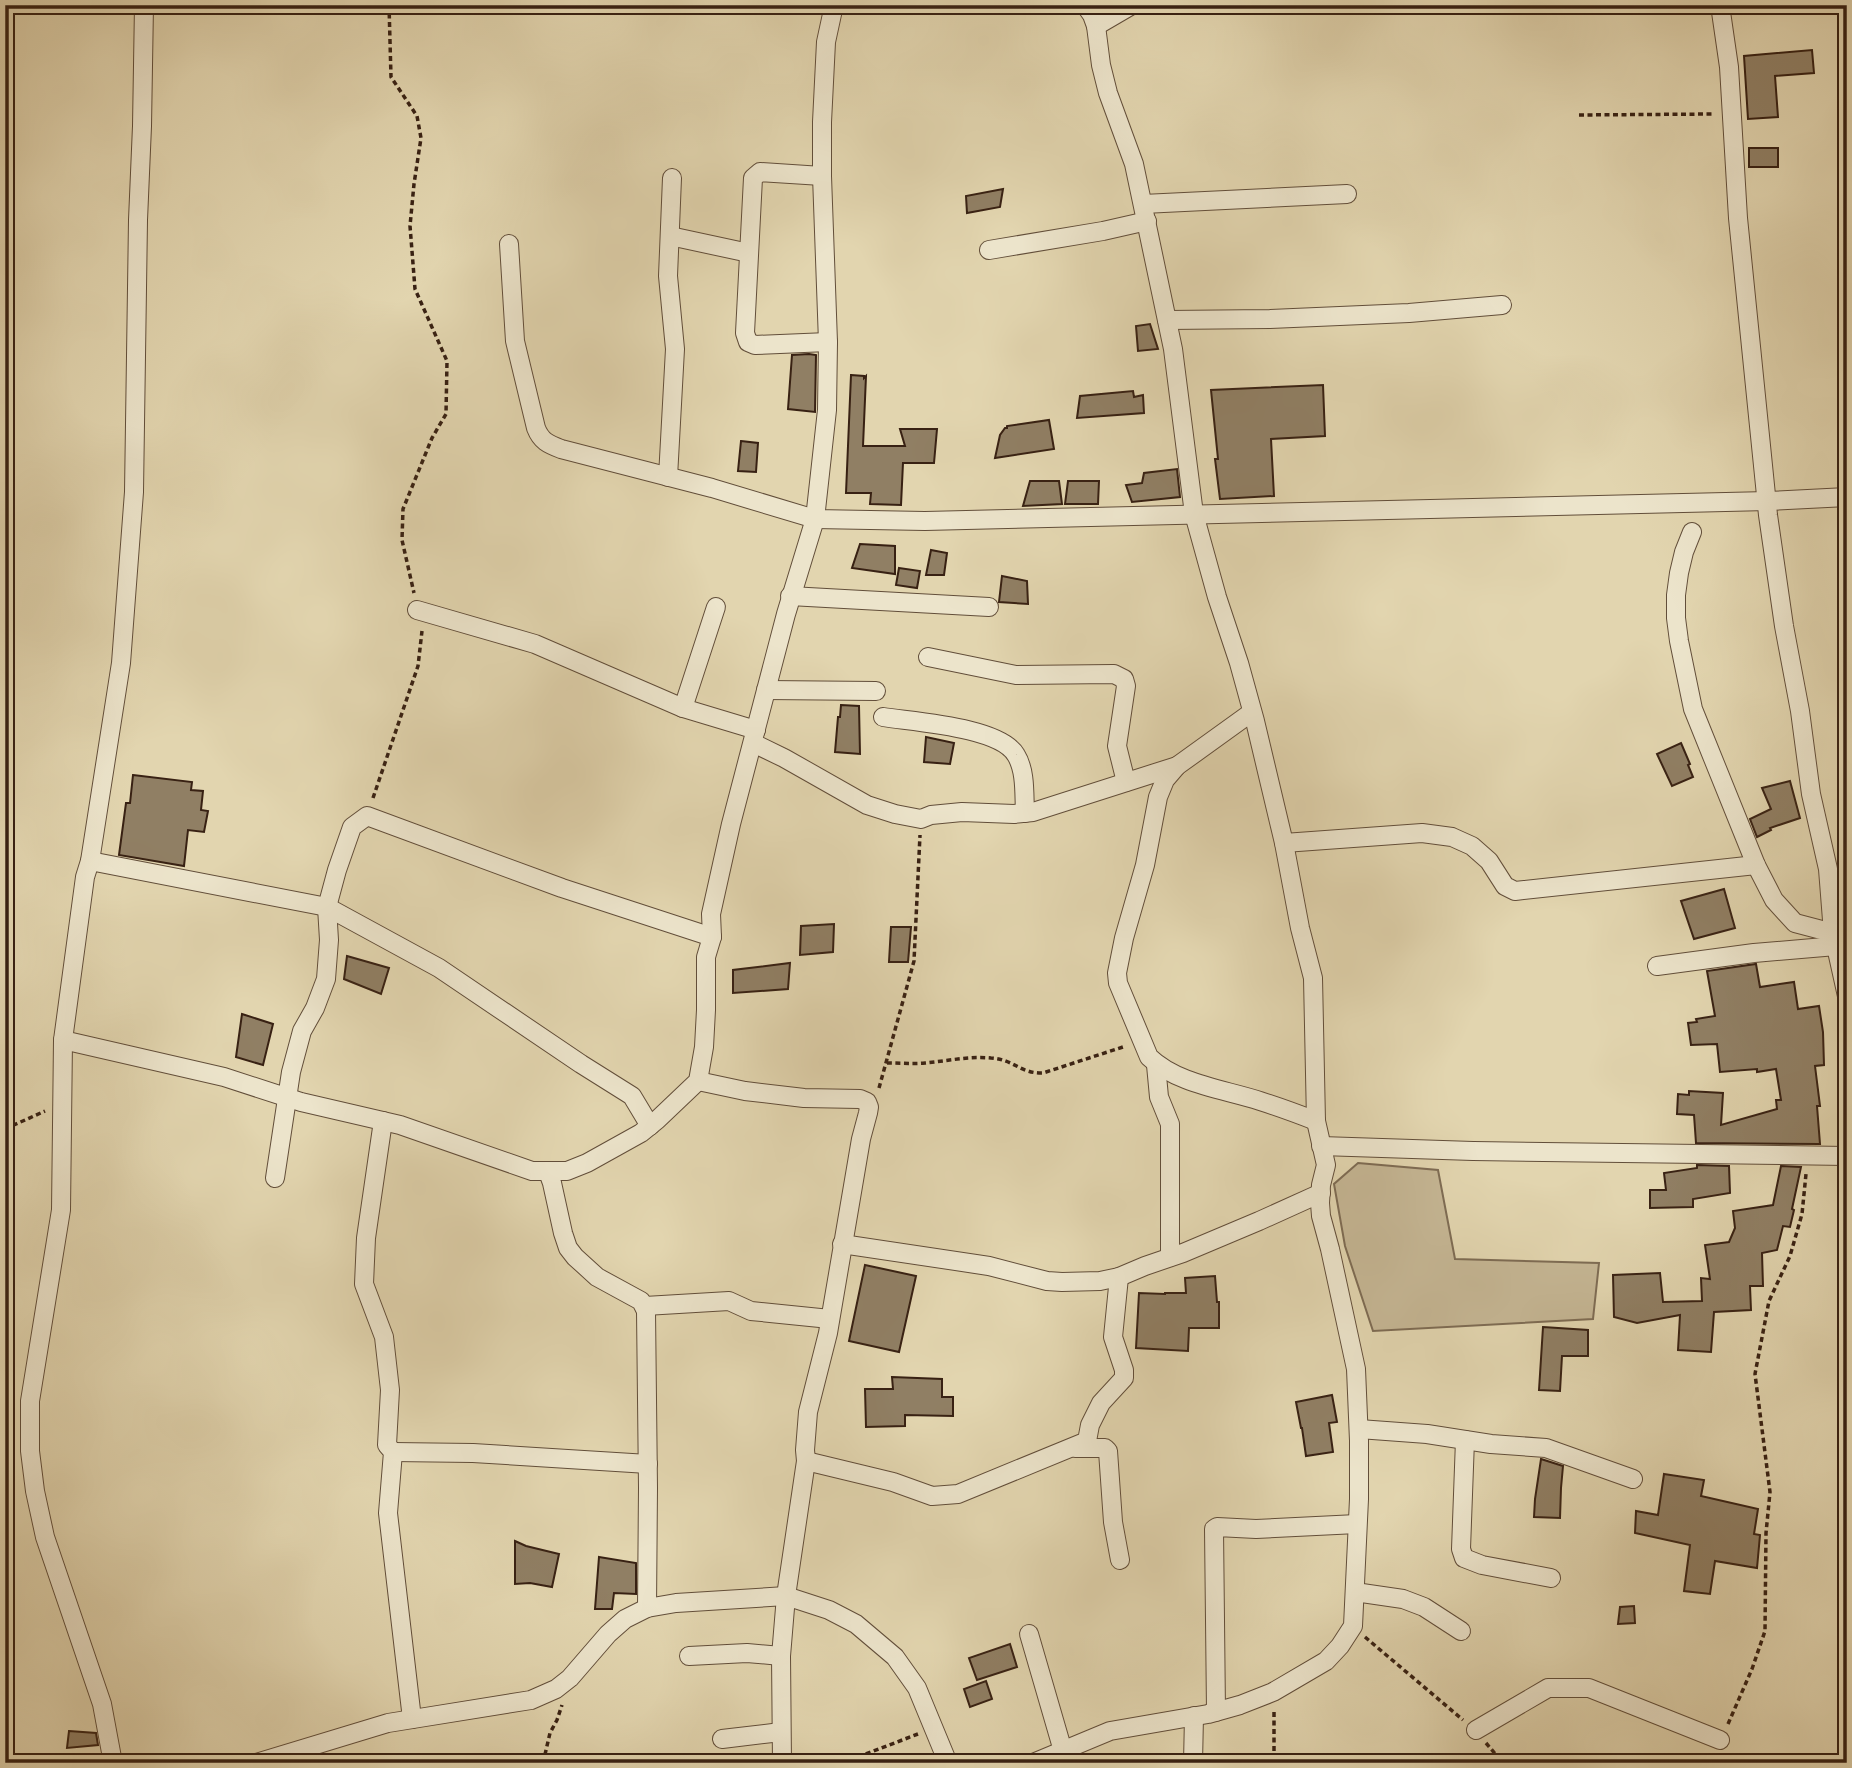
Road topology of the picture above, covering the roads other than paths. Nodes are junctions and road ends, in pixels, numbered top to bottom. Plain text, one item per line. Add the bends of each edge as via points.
1 (144, 5) edge
2 (834, 5) edge
3 (1085, 5) edge
4 (1132, 5) edge
5 (1720, 5) edge
6 (1096, 26) junction
7 (822, 176) junction
8 (672, 178) dead end
9 (1347, 194) dead end
10 (1145, 213) junction
11 (670, 236) junction
12 (509, 244) dead end
13 (989, 250) dead end
14 (749, 253) junction
15 (1502, 305) dead end
16 (1167, 320) junction
17 (828, 342) junction
18 (668, 477) junction
19 (1847, 497) edge
20 (1768, 502) junction
21 (1194, 514) junction
22 (815, 519) junction
23 (1692, 531) dead end
24 (790, 596) junction
25 (716, 607) dead end
26 (989, 607) dead end
27 (417, 610) road end
28 (928, 657) dead end
29 (766, 690) junction
30 (876, 691) dead end
31 (683, 708) junction
32 (1252, 712) junction
33 (883, 717) dead end
34 (754, 736) junction
35 (1177, 766) junction
36 (1126, 782) junction
37 (1025, 813) junction
38 (1283, 844) junction
39 (90, 861) junction
40 (1756, 865) junction
41 (327, 907) junction
42 (712, 937) junction
43 (1834, 940) junction
44 (1657, 966) dead end
45 (1847, 996) edge
46 (64, 1041) junction
47 (1156, 1065) junction
48 (698, 1082) junction
49 (286, 1097) junction
50 (383, 1121) junction
51 (1316, 1121) junction
52 (650, 1126) junction
53 (1321, 1146) junction
54 (1847, 1156) edge
55 (548, 1172) junction
56 (275, 1178) dead end
57 (1321, 1193) junction
58 (842, 1244) junction
59 (1170, 1257) junction
60 (1119, 1277) junction
61 (645, 1306) junction
62 (831, 1319) junction
63 (1359, 1429) junction
64 (1465, 1440) junction
65 (1074, 1447) junction
66 (393, 1452) junction
67 (806, 1461) junction
68 (648, 1464) junction
69 (1633, 1479) dead end
70 (1357, 1524) junction
71 (1120, 1560) dead end
72 (1551, 1578) dead end
73 (1355, 1592) junction
74 (786, 1596) junction
75 (647, 1608) junction
76 (1461, 1631) dead end
77 (1029, 1634) dead end
78 (689, 1656) dead end
79 (781, 1657) junction
80 (1216, 1712) junction
81 (1194, 1716) junction
82 (412, 1719) junction
83 (1476, 1731) road end
84 (781, 1732) junction
85 (722, 1739) dead end
86 (1720, 1740) road end
87 (1063, 1751) junction
88 (113, 1763) edge
89 (256, 1763) edge
90 (782, 1763) edge
91 (948, 1763) edge
92 (1034, 1763) edge
93 (1193, 1763) edge

1 - 39 street via 134,492 121,663
2 - 7 street via 826,42
3 - 6 street
4 - 6 street
5 - 20 street
6 - 10 street via 1108,93 1134,164
7 - 14 street via 760,172 754,178
7 - 17 street
8 - 11 street
9 - 10 street
10 - 13 street via 1066,237
10 - 16 street
11 - 14 street
11 - 18 street via 668,276 676,349
12 - 18 street via 515,341 539,436 561,449
14 - 17 street via 748,342
15 - 16 street via 1395,314
16 - 21 street
17 - 22 street via 827,410
18 - 22 street
19 - 20 street
20 - 21 street
20 - 43 street via 1811,794 1828,869
21 - 22 street
21 - 32 street
22 - 24 street
23 - 40 street via 1676,595 1679,641 1693,709
24 - 26 street
24 - 29 street
25 - 31 street
27 - 31 street via 535,644
28 - 36 street via 1016,675 1114,674 1124,679 1116,746
29 - 30 street
29 - 34 street
31 - 34 street
32 - 35 street
32 - 38 street
33 - 37 street via 969,730 1000,741 1015,753 1021,769
34 - 37 street via 867,805 895,814 921,819 962,812
34 - 42 street via 711,914
35 - 36 street
35 - 47 street via 1158,797 1118,965 1118,983 1141,1041
36 - 37 street
38 - 40 street via 1422,833 1452,837 1472,846 1489,861 1505,886 1515,891
38 - 51 street via 1313,978
39 - 41 street
39 - 46 street
40 - 43 street via 1774,900 1796,923
41 - 42 street via 352,827 367,817
41 - 49 street via 326,979 302,1031
41 - 52 street via 439,968 632,1097
42 - 48 street via 706,957 704,1047
43 - 44 street
43 - 45 street
46 - 49 street via 224,1077
46 - 88 street via 61,1210 30,1401 30,1451 45,1536 102,1704
47 - 51 street
47 - 59 street via 1159,1097 1170,1124
48 - 52 street
48 - 58 street via 804,1098 867,1101
49 - 50 street
49 - 56 street
50 - 55 street via 532,1171
50 - 66 street via 366,1238 365,1284 384,1337 390,1390 387,1445
51 - 53 street
52 - 55 street via 587,1163
53 - 54 street
53 - 57 street via 1326,1166
55 - 61 street via 568,1248 597,1277
57 - 59 street
57 - 63 street via 1321,1216 1356,1369
58 - 60 street via 989,1266 1047,1280 1089,1282
58 - 62 street
59 - 60 street
60 - 65 street via 1113,1336 1124,1378 1101,1403 1087,1441
61 - 62 street via 729,1301 751,1311
61 - 68 street
62 - 67 street via 808,1412
63 - 64 street
63 - 70 street
64 - 69 street via 1546,1448
64 - 72 street via 1464,1558
65 - 67 street via 958,1494 932,1496
65 - 71 street via 1108,1451
66 - 68 street
66 - 82 street via 388,1513
67 - 74 street
68 - 75 street
70 - 73 street
70 - 80 street via 1214,1529
73 - 76 street via 1424,1607
73 - 80 street via 1353,1626 1326,1661 1273,1692
74 - 75 street
74 - 79 street
74 - 91 street via 856,1624 895,1657 916,1688
75 - 82 street via 608,1634 560,1686 531,1700
77 - 87 street
78 - 79 street
79 - 84 street
80 - 81 street
81 - 87 street via 1110,1731
81 - 93 street
82 - 89 street
83 - 86 street via 1548,1688 1589,1688
84 - 85 street
84 - 90 street
87 - 92 street

